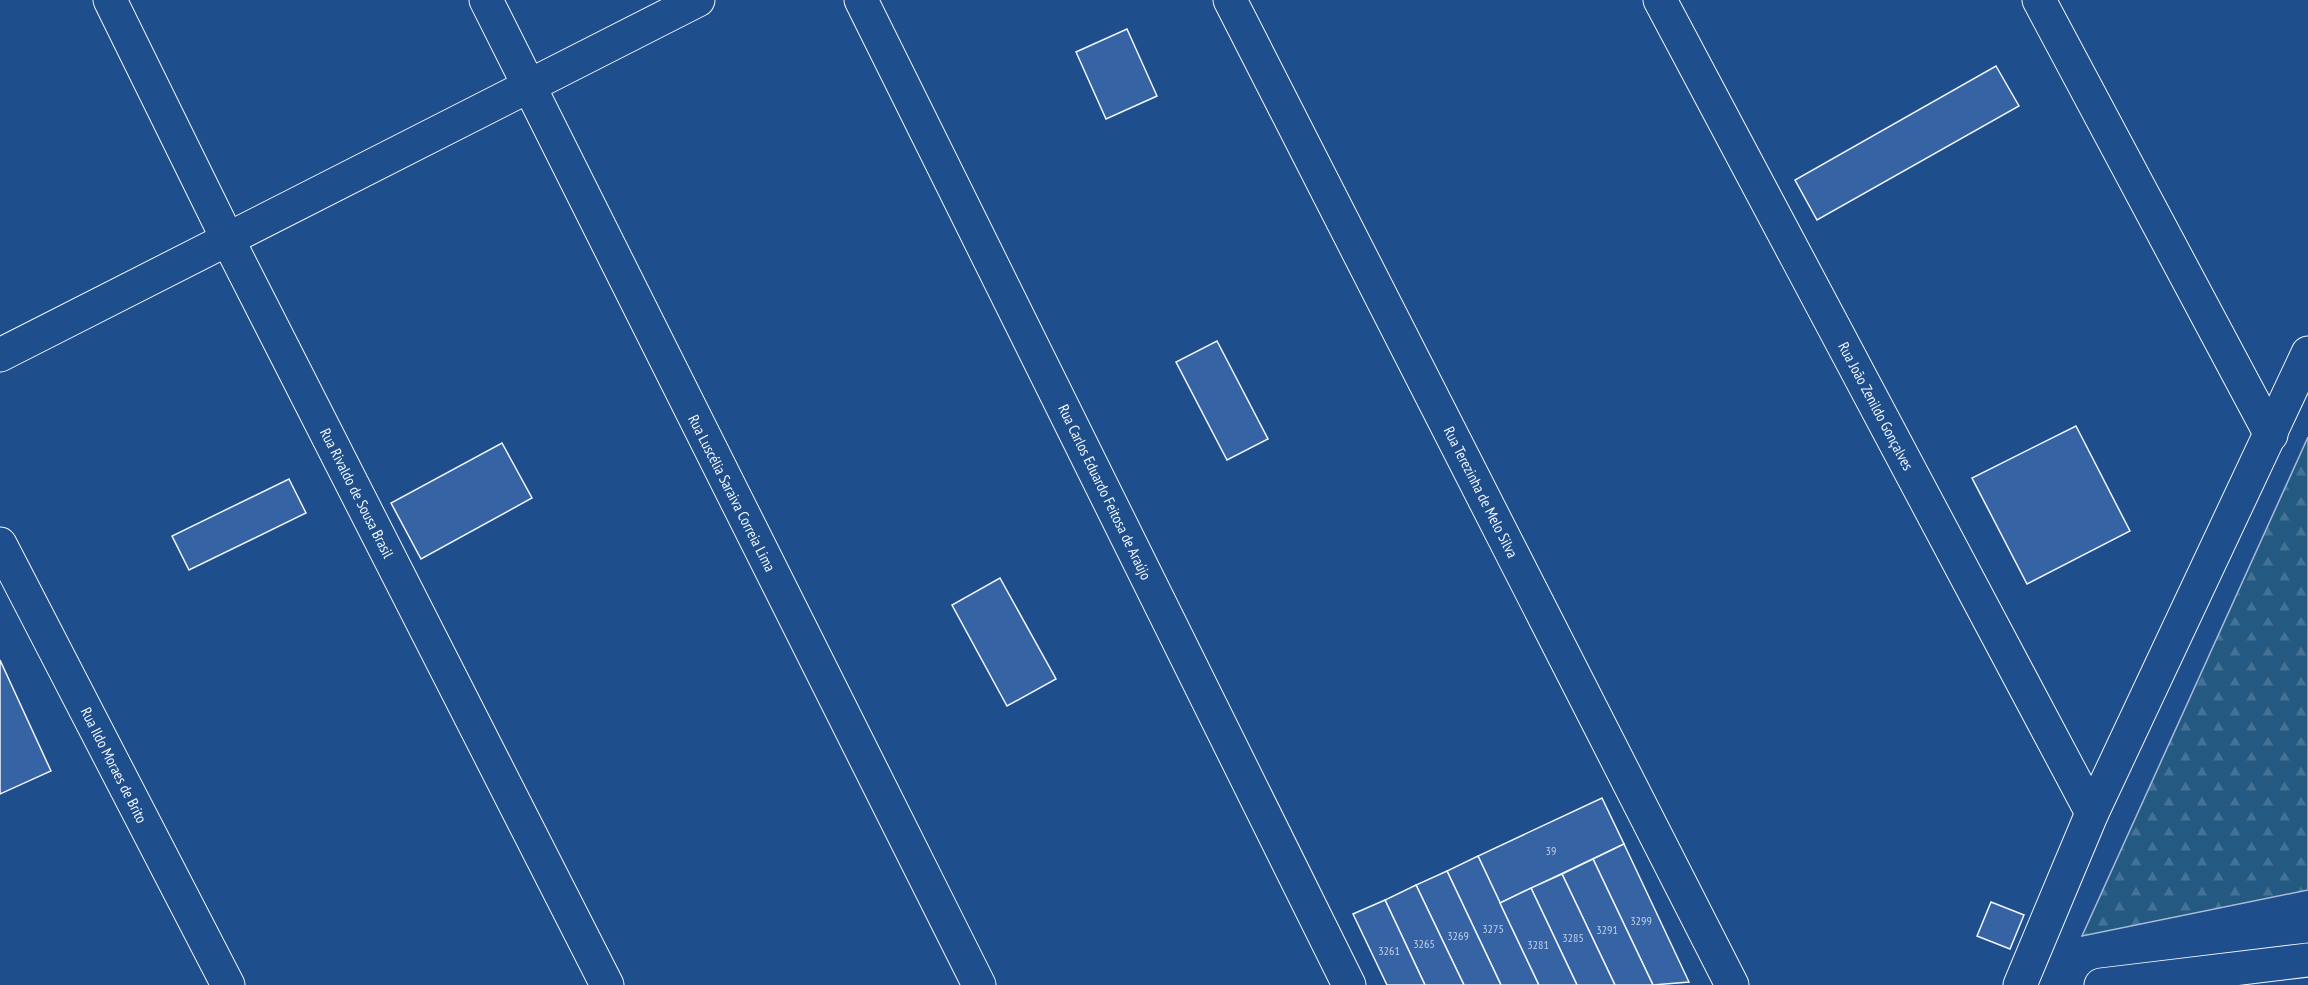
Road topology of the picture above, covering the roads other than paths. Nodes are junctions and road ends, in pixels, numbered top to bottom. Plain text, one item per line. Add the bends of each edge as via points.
1 (110, 0) edge
2 (486, 0) edge
3 (698, 0) edge
4 (861, 0) edge
5 (1230, 0) edge
6 (1660, 0) edge
7 (2039, 0) edge
8 (529, 87) junction
9 (228, 240) junction
10 (2308, 353) edge
11 (0, 355) edge
12 (2271, 435) junction
13 (0, 544) edge
14 (2092, 813) junction
15 (2308, 960) edge
16 (228, 985) edge
17 (607, 985) edge
18 (979, 985) edge
19 (1349, 985) edge
20 (1732, 985) edge
21 (2020, 985) edge
22 (2101, 985) edge

1 - 9 street, Rua Rivaldo de Sousa Brasil
2 - 8 street, Rua Luscélia Saraiva Correia Lima
3 - 8 street
4 - 19 street, Rua Carlos Eduardo Feitosa de Araújo
5 - 20 street, Rua Terezinha de Melo Silva
6 - 14 street, Rua João Zenildo Gonçalves
7 - 12 street
8 - 9 street
8 - 18 street, Rua Luscélia Saraiva Correia Lima
9 - 11 street
9 - 17 street, Rua Rivaldo de Sousa Brasil
10 - 12 street
12 - 14 street
13 - 16 street, Rua Ildo Moraes de Brito
14 - 21 street
15 - 22 street

